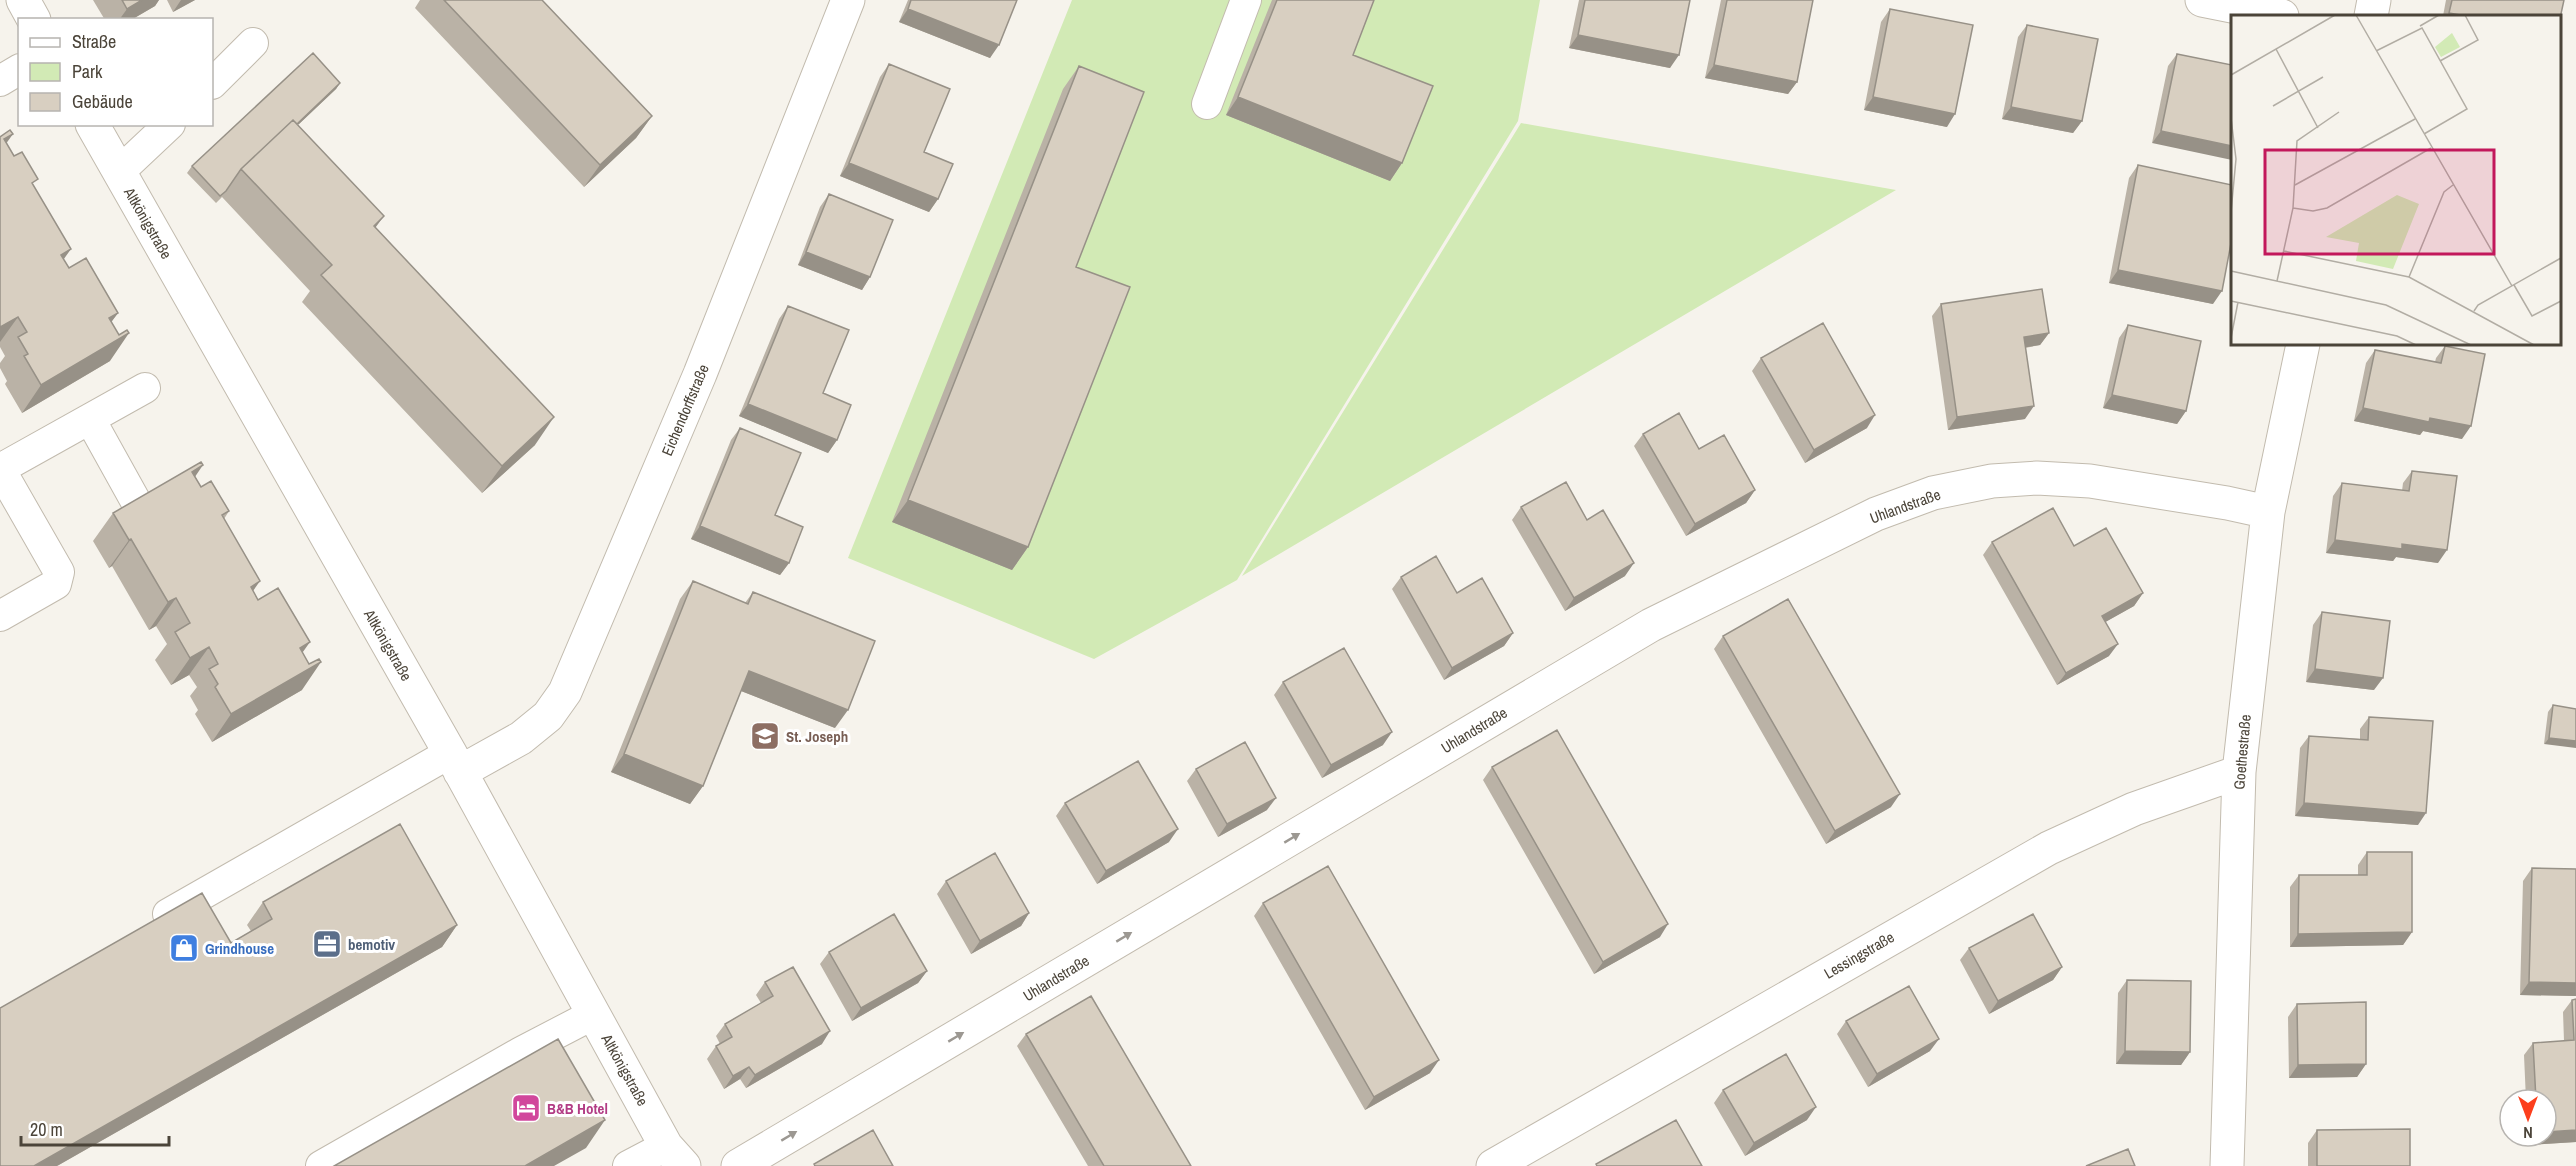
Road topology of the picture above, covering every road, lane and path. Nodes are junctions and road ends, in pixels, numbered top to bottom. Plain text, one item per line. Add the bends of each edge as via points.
1 (23, 0) edge
2 (848, 0) edge
3 (1246, 0) edge
4 (2202, 0) edge
5 (2374, 0) edge
6 (2277, 15) edge
7 (2371, 15) edge
8 (33, 18) edge
9 (253, 43) dead end
10 (18, 70) edge
11 (0, 81) edge
12 (213, 83) edge
13 (1207, 104) dead end
14 (93, 126) edge
15 (168, 126) edge
16 (118, 172) junction
17 (2303, 345) edge
18 (145, 388) dead end
19 (90, 419) junction
20 (0, 469) edge
21 (135, 500) edge
22 (2268, 512) junction
23 (0, 616) edge
24 (455, 763) junction
25 (2239, 772) junction
26 (146, 927) edge
27 (594, 1014) junction
28 (675, 1156) edge
29 (321, 1166) edge
30 (628, 1166) edge
31 (738, 1166) edge
32 (1493, 1166) edge
33 (2227, 1166) edge

1 - 8 street
2 - 24 street, Eichendorffstraße via 700,374 565,692 548,716 521,738
3 - 13 lane
4 - 6 street
5 - 7 street
9 - 12 lane
10 - 11 lane
14 - 16 street, Altkönigstraße
15 - 16 lane
16 - 24 street, Altkönigstraße
17 - 22 street, Goethestraße
18 - 19 lane
19 - 20 lane
19 - 21 lane
20 - 23 lane via 59,572 56,584
22 - 25 street, Goethestraße
31 -> 22 street, Uhlandstraße via 1651,625 1876,514 1933,494 1992,481 2037,478 2090,481
24 - 26 lane
24 - 27 street, Altkönigstraße
25 - 32 street, Lessingstraße via 2134,809 2049,848
25 - 33 street, Goethestraße
27 - 28 street, Altkönigstraße
27 - 29 lane
28 - 30 lane

